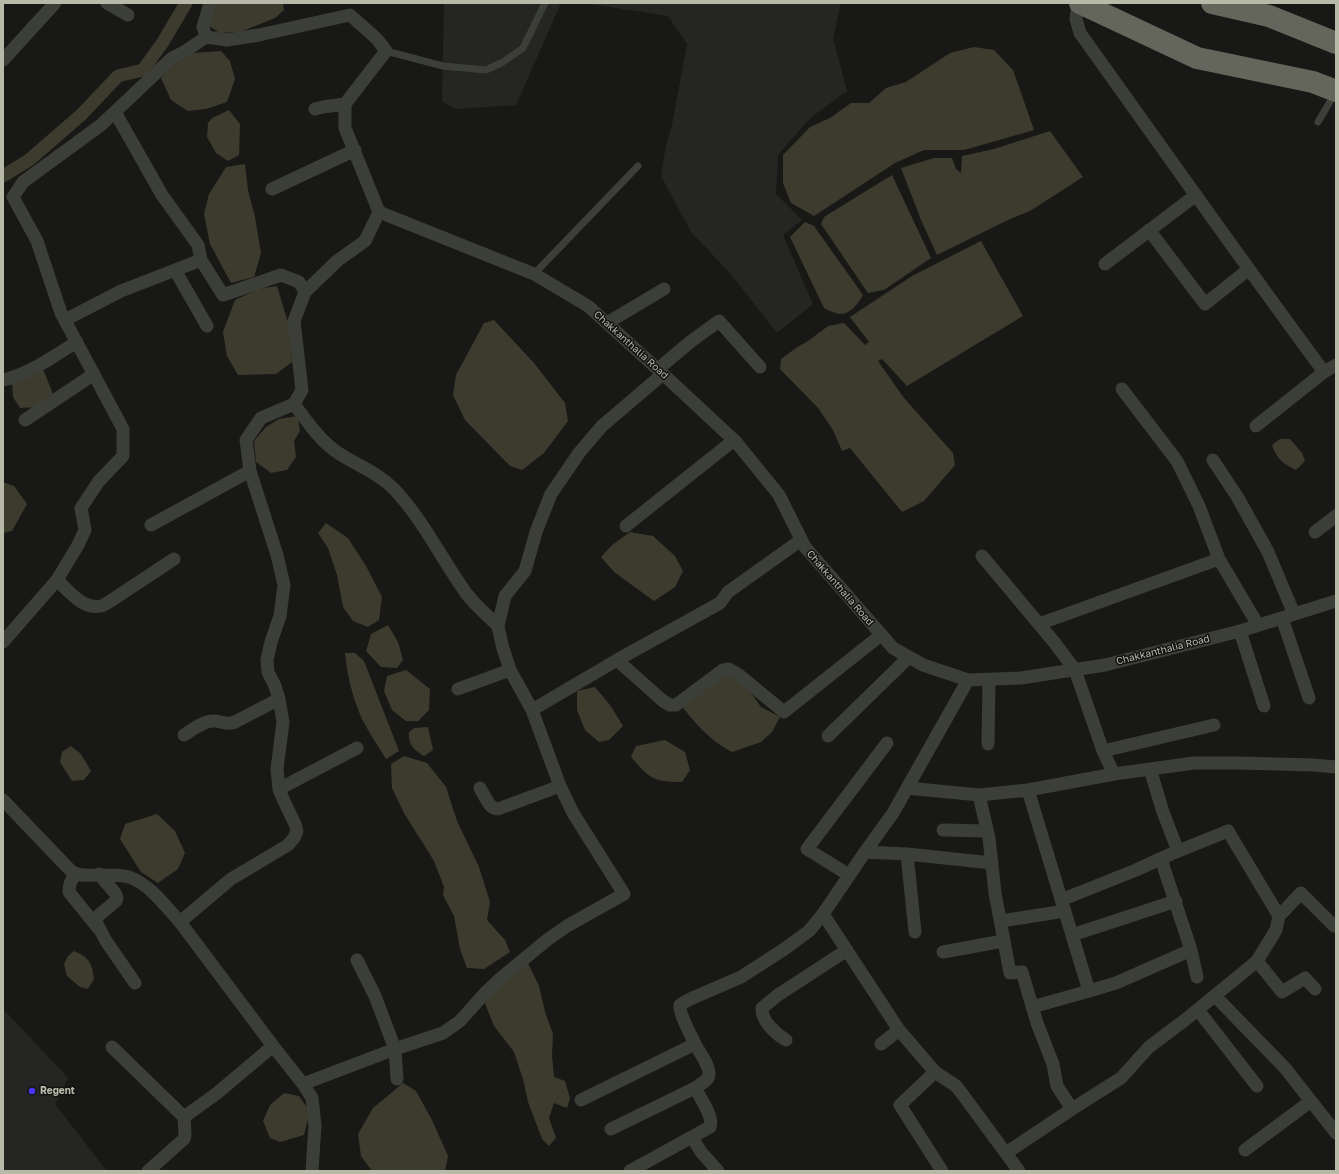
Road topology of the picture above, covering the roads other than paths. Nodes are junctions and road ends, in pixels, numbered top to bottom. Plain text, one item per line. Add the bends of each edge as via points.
1 (55, 3) edge
2 (107, 3) edge
3 (210, 3) edge
4 (545, 3) edge
5 (1079, 3) edge
6 (1212, 3) edge
7 (128, 15) dead end
8 (206, 37) junction
9 (1336, 43) edge
10 (386, 52) junction
11 (3, 60) edge
12 (1336, 91) edge
13 (345, 104) junction
14 (315, 109) dead end
15 (115, 112) junction
16 (1318, 122) dead end
17 (355, 150) junction
18 (638, 166) dead end
19 (272, 189) dead end
20 (1196, 195) junction
21 (379, 212) junction
22 (1149, 230) junction
23 (201, 260) junction
24 (1105, 264) dead end
25 (1249, 269) junction
26 (175, 270) junction
27 (534, 274) junction
28 (664, 288) dead end
29 (305, 292) junction
30 (65, 320) junction
31 (607, 323) junction
32 (207, 326) dead end
33 (77, 342) junction
34 (1336, 365) edge
35 (760, 367) dead end
36 (661, 371) junction
37 (1324, 372) junction
38 (94, 374) junction
39 (3, 380) edge
40 (1122, 389) dead end
41 (294, 404) junction
42 (25, 420) dead end
43 (1256, 426) dead end
44 (734, 440) junction
45 (1213, 460) dead end
46 (250, 471) junction
47 (1336, 516) edge
48 (151, 525) dead end
49 (626, 526) dead end
50 (1315, 532) dead end
51 (801, 540) junction
52 (982, 556) dead end
53 (174, 559) dead end
54 (1219, 559) junction
55 (57, 580) junction
56 (1336, 601) edge
57 (1288, 616) junction
58 (1039, 624) junction
59 (1258, 625) junction
60 (498, 626) junction
61 (1240, 631) junction
62 (881, 635) junction
63 (3, 642) edge
64 (909, 657) junction
65 (617, 660) junction
66 (510, 670) junction
67 (1075, 670) junction
68 (968, 680) junction
69 (990, 680) junction
70 (458, 688) dead end
71 (1309, 698) dead end
72 (279, 699) junction
73 (1264, 706) dead end
74 (532, 710) junction
75 (1214, 725) dead end
76 (184, 735) dead end
77 (828, 736) dead end
78 (887, 743) dead end
79 (988, 744) dead end
80 (357, 748) dead end
81 (1103, 751) junction
82 (1336, 767) edge
83 (1150, 769) junction
84 (1114, 774) junction
85 (560, 786) junction
86 (480, 788) dead end
87 (907, 788) junction
88 (279, 789) junction
89 (1028, 790) junction
90 (978, 795) junction
91 (3, 800) edge
92 (943, 830) dead end
93 (987, 831) junction
94 (1178, 851) junction
95 (865, 852) junction
96 (907, 854) junction
97 (1161, 859) junction
98 (992, 863) junction
99 (76, 874) junction
100 (99, 874) junction
101 (849, 875) junction
102 (1176, 901) junction
103 (1063, 905) junction
104 (823, 914) junction
105 (1280, 916) junction
106 (1001, 921) junction
107 (180, 922) junction
108 (1336, 924) edge
109 (98, 928) junction
110 (915, 932) dead end
111 (1072, 935) junction
112 (1003, 941) junction
113 (847, 950) junction
114 (1191, 950) junction
115 (943, 952) dead end
116 (357, 960) dead end
117 (1257, 961) junction
118 (1197, 977) dead end
119 (135, 983) dead end
120 (1315, 989) dead end
121 (1089, 991) junction
122 (1215, 996) junction
123 (1032, 1007) junction
124 (1198, 1010) junction
125 (899, 1030) junction
126 (786, 1040) dead end
127 (695, 1044) junction
128 (880, 1044) dead end
129 (273, 1046) junction
130 (112, 1047) dead end
131 (395, 1049) junction
132 (935, 1072) junction
133 (397, 1079) dead end
134 (303, 1084) junction
135 (1257, 1086) dead end
136 (695, 1088) junction
137 (581, 1100) dead end
138 (1311, 1102) junction
139 (1072, 1109) junction
140 (184, 1117) junction
141 (611, 1129) dead end
142 (1336, 1133) edge
143 (692, 1137) junction
144 (1245, 1150) dead end
145 (1006, 1154) junction
146 (148, 1171) edge
147 (312, 1171) edge
148 (630, 1171) edge
149 (718, 1171) edge
150 (942, 1171) edge
151 (1019, 1171) edge

1 - 11 street
2 - 7 street
3 - 8 street via 203,27
4 - 10 lane via 523,48 486,70 443,66
5 - 12 highway via 1197,58 1313,82
5 - 20 street via 1076,19 1080,33
6 - 9 highway via 1269,16
8 - 10 street via 227,40 350,15 377,39
8 - 15 street via 172,58
10 - 13 street
12 - 16 lane
13 - 14 street
13 - 17 street via 346,128
15 - 23 street via 162,195 198,245
15 - 30 street via 23,182 13,197 36,241
17 - 19 street
17 - 21 street
18 - 27 lane
20 - 22 street
20 - 25 street
21 - 27 street, Chakkanthalia Road
21 - 29 street via 365,241 337,260
22 - 24 street
22 - 25 street via 1205,304
23 - 26 street
23 - 29 street via 223,295 281,275 299,282
25 - 37 street
26 - 30 street via 121,290
26 - 32 street
27 - 31 street, Chakkanthalia Road via 588,306
28 - 31 street
29 - 41 street via 294,321 302,390
30 - 33 street
31 - 36 street, Chakkanthalia Road
33 - 38 street
33 - 39 street via 37,366
34 - 37 street
35 - 36 street via 718,321 690,342
36 - 44 street, Chakkanthalia Road
36 - 60 street via 602,426 578,453 552,494 536,532 524,571 505,596
37 - 43 street
38 - 42 street
38 - 55 street via 123,429 123,456 99,481 81,508 85,530
40 - 54 street via 1177,461 1199,506
41 - 46 street via 261,418 246,440
41 - 60 street via 333,449 375,473 392,487 411,509 467,594
44 - 49 street
44 - 51 street, Chakkanthalia Road via 779,495
45 - 57 street via 1268,552
46 - 48 street
46 - 72 street via 284,585 280,616 267,660 268,672
47 - 50 street
51 - 62 street, Chakkanthalia Road
51 - 65 street via 728,592 720,603
52 - 58 street
53 - 55 street via 102,606 85,604
54 - 58 street
54 - 59 street
55 - 63 street
56 - 57 street, Chakkanthalia Road
57 - 59 street, Chakkanthalia Road
57 - 71 street
58 - 67 street
59 - 61 street, Chakkanthalia Road
60 - 66 street
61 - 67 street, Chakkanthalia Road via 1105,665
61 - 73 street
62 - 64 street, Chakkanthalia Road via 893,648
62 - 65 street via 784,712 729,669 723,670 676,705 670,705
64 - 68 street, Chakkanthalia Road via 923,665
64 - 77 street
65 - 74 street
66 - 70 street
66 - 74 street
67 - 69 street, Chakkanthalia Road
67 - 81 street
68 - 69 street, Chakkanthalia Road
68 - 87 street
69 - 79 street
72 - 76 street via 235,722 206,722
72 - 88 street via 283,722 277,769
74 - 85 street
75 - 81 street
78 - 101 street via 807,849
80 - 88 street
81 - 84 street
82 - 83 street via 1194,763
83 - 84 street
83 - 94 street
84 - 89 street
85 - 86 street via 498,809 490,806
85 - 131 street via 573,813 624,894 547,940 501,978 460,1021 443,1033
87 - 90 street
87 - 95 street via 893,813
88 - 107 street via 295,824 297,831 294,838 231,879
89 - 90 street
89 - 103 street
90 - 93 street
91 - 99 street
92 - 93 street
93 - 98 street
94 - 97 street
94 - 105 street via 1228,831
95 - 96 street
95 - 101 street
96 - 98 street
96 - 110 street
97 - 102 street
97 - 103 street
98 - 106 street
99 - 100 street
99 - 109 street via 69,886 69,892
100 - 107 street via 129,877 141,884
100 - 109 street via 117,898 98,916
101 - 104 street
102 - 111 street
102 - 114 street
103 - 106 street
103 - 111 street
104 - 113 street
104 - 127 street via 809,931 747,974 680,1005
105 - 108 street via 1302,893 1334,926
105 - 117 street via 1276,930
106 - 112 street
107 - 129 street
109 - 119 street
111 - 121 street
112 - 115 street
112 - 123 street via 1010,973 1022,972
113 - 125 street
113 - 126 street via 762,1008 770,1027
114 - 118 street
114 - 121 street via 1116,983
116 - 131 street via 375,996
117 - 120 street via 1282,992 1305,978
117 - 122 street
121 - 123 street
122 - 124 street
122 - 138 street via 1285,1068
123 - 139 street via 1053,1064 1058,1086
124 - 135 street
124 - 139 street via 1149,1047 1122,1078
125 - 128 street
125 - 132 street
127 - 136 street via 710,1070 706,1080
127 - 137 street
129 - 134 street
129 - 140 street
130 - 140 street
131 - 133 street
131 - 134 street
132 - 145 street via 960,1090
132 - 150 street via 900,1105
134 - 147 street via 312,1098 314,1111
136 - 141 street
136 - 143 street via 710,1115 711,1124 708,1129
138 - 142 street
138 - 144 street
139 - 145 street
140 - 146 street via 184,1139
143 - 148 street
143 - 149 street
145 - 151 street

